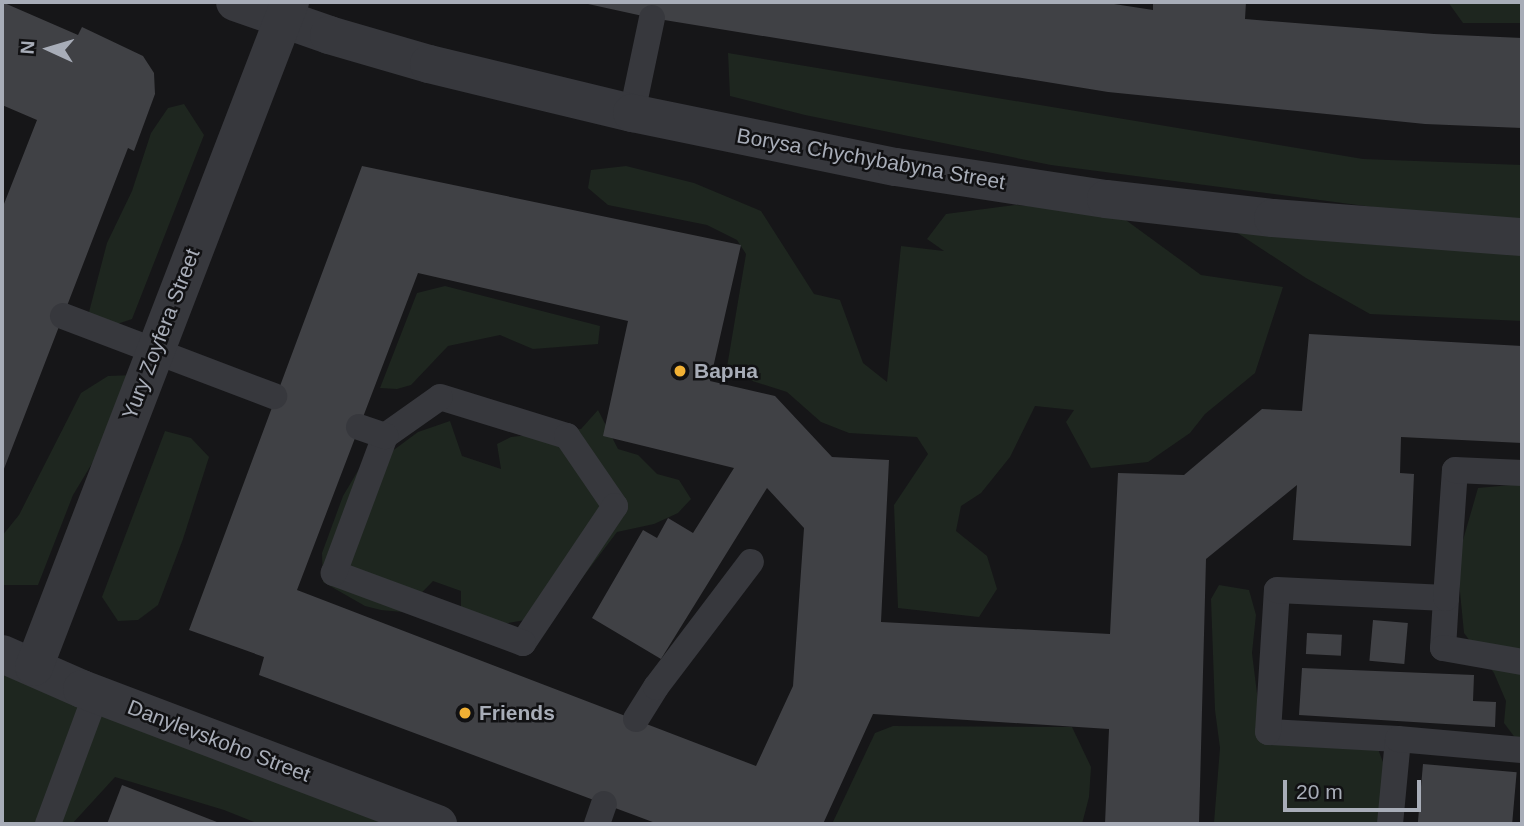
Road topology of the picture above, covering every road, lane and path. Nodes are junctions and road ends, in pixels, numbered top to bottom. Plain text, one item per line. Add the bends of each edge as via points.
1 (235, 2) edge
2 (287, 11) edge
3 (652, 19) dead end
4 (632, 113) junction
5 (1522, 237) edge
6 (63, 316) dead end
7 (155, 351) junction
8 (274, 396) dead end
9 (359, 427) dead end
10 (385, 436) junction
11 (1522, 472) edge
12 (751, 562) dead end
13 (1446, 598) junction
14 (18, 661) edge
15 (1522, 662) edge
16 (96, 694) junction
17 (636, 719) dead end
18 (1398, 739) junction
19 (1522, 750) edge
20 (48, 824) edge
21 (438, 824) edge
22 (1390, 824) edge

1 - 2 street, Borysa Chychybabyna Street
2 - 4 street, Borysa Chychybabyna Street via 429,64
2 - 7 street, Yury Zoyfera Street
3 - 4 lane
4 - 5 street, Borysa Chychybabyna Street via 895,167 1105,199 1273,218
6 - 7 lane
7 - 8 lane
7 - 14 street, Yury Zoyfera Street
9 - 10 lane
10 - 10 lane via 440,397 557,432 566,436 615,506 523,643 334,573
11 - 13 lane via 1455,470
12 - 17 lane
13 - 15 lane via 1443,648
13 - 18 lane via 1278,590 1268,732
14 - 16 street, Danylevskoho Street
16 - 20 lane
16 - 21 street, Danylevskoho Street
18 - 19 lane
18 - 22 lane

